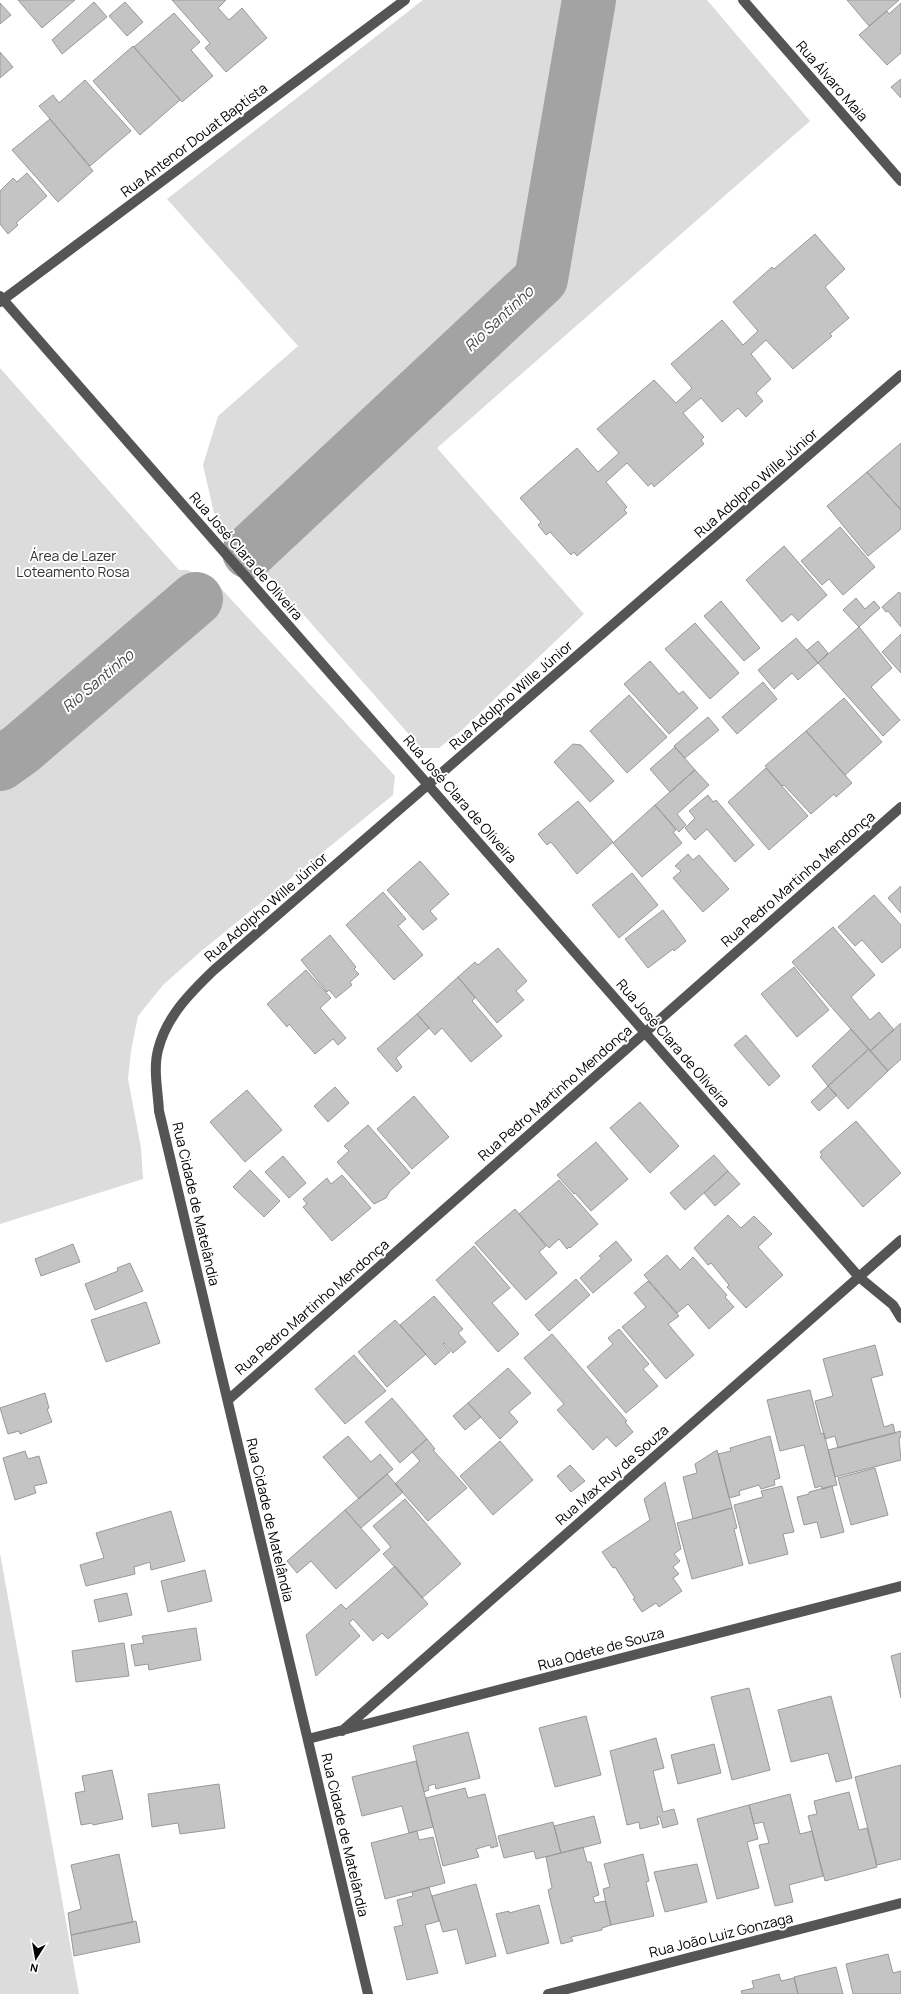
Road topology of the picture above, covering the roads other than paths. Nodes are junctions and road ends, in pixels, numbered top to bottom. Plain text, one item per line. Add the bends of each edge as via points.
1 (405, 0) edge
2 (743, 0) edge
3 (901, 181) edge
4 (1, 299) edge
5 (901, 375) edge
6 (428, 785) junction
7 (901, 807) edge
8 (645, 1032) junction
9 (158, 1050) joint
10 (901, 1240) edge
11 (859, 1277) junction
12 (901, 1318) edge
13 (228, 1400) junction
14 (901, 1586) edge
15 (342, 1730) junction
16 (308, 1739) junction
17 (901, 1903) edge
18 (368, 1994) edge
19 (548, 1994) edge

1 - 4 street, Rua Antenor Douat Baptista
2 - 3 street, Rua Álvaro Maia
4 - 6 street, Rua José Clara de Oliveira
5 - 6 street, Rua Adolpho Wille Júnior
6 - 8 street, Rua José Clara de Oliveira
6 - 9 street, Rua Adolpho Wille Júnior via 192,991 170,1020
7 - 8 street, Rua Pedro Martinho Mendonça
8 - 11 street, Rua José Clara de Oliveira
8 - 13 street, Rua Pedro Martinho Mendonça
9 - 13 street, Rua Cidade de Matelândia via 159,1111
10 - 11 street, Rua Max Ruy de Souza
11 - 12 street, Rua José Clara de Oliveira via 893,1305
11 - 15 street, Rua Max Ruy de Souza
13 - 16 street, Rua Cidade de Matelândia
14 - 15 street, Rua Odete de Souza
15 - 16 street, Rua Odete de Souza
16 - 18 street, Rua Cidade de Matelândia
17 - 19 street, Rua João Luiz Gonzaga

